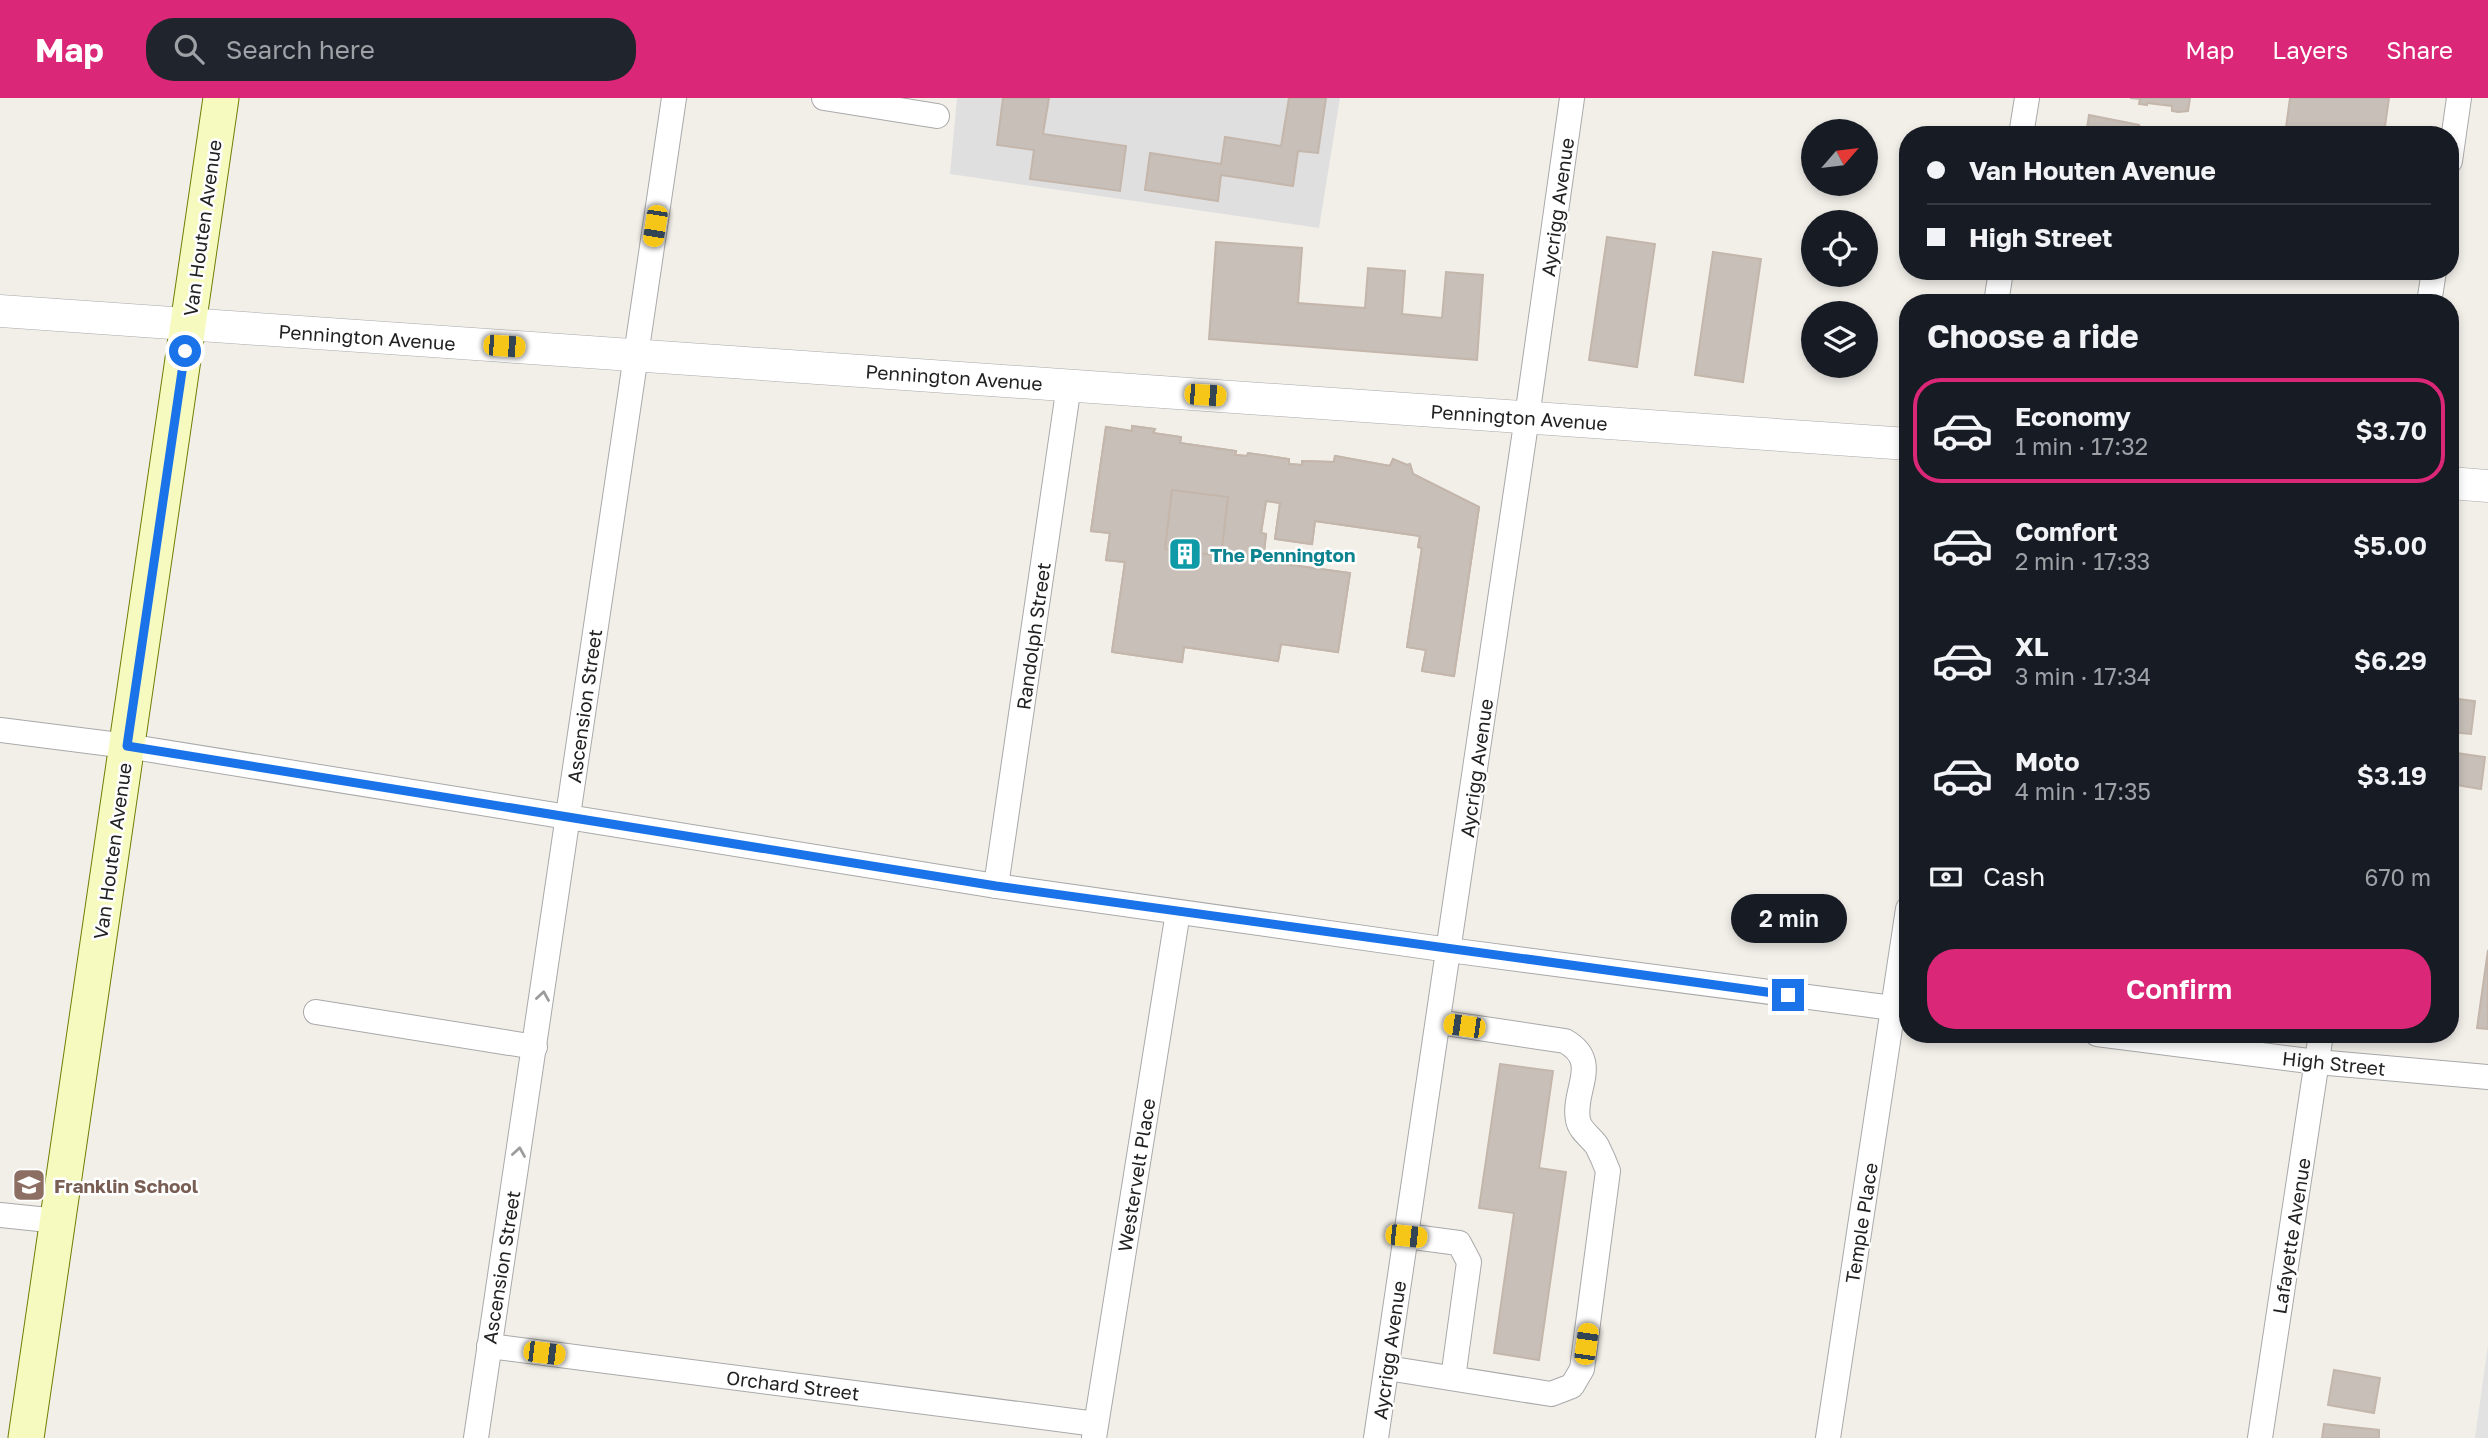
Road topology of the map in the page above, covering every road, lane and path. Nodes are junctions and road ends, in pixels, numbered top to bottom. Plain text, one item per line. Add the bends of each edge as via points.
1 (221, 98) edge
2 (674, 98) edge
3 (824, 98) edge
4 (1572, 98) edge
5 (2027, 98) edge
6 (2459, 98) edge
7 (937, 116) dead end
8 (2022, 126) edge
9 (2455, 126) edge
10 (0, 312) edge
11 (188, 324) junction
12 (636, 355) junction
13 (1069, 385) junction
14 (1527, 417) junction
15 (1899, 443) edge
16 (2459, 484) edge
17 (2488, 486) edge
18 (0, 730) edge
19 (127, 746) junction
20 (567, 817) junction
21 (996, 886) junction
22 (1178, 912) junction
23 (1449, 950) junction
24 (1899, 1009) edge
25 (316, 1012) dead end
26 (1899, 1015) edge
27 (1438, 1023) junction
28 (2168, 1043) edge
29 (2320, 1043) edge
30 (535, 1047) junction
31 (2317, 1062) junction
32 (2488, 1077) edge
33 (0, 1215) edge
34 (58, 1221) junction
35 (1406, 1236) junction
36 (489, 1346) junction
37 (1387, 1368) junction
38 (1453, 1378) junction
39 (1095, 1431) edge
40 (26, 1438) edge
41 (476, 1438) edge
42 (1376, 1438) edge
43 (1828, 1438) edge
44 (2260, 1438) edge

1 - 11 main road, Van Houten Avenue
2 - 12 street, Ascension Street
3 - 7 street
4 - 14 street, Aycrigg Avenue
5 - 8 street
6 - 9 street
10 - 11 street, Pennington Avenue
11 - 12 street, Pennington Avenue
11 - 19 main road, Van Houten Avenue
12 - 13 street, Pennington Avenue
12 - 20 street, Ascension Street
13 - 14 street, Pennington Avenue
13 - 21 street, Randolph Street
14 - 15 street, Pennington Avenue
14 - 23 street, Aycrigg Avenue
16 - 17 street
18 - 19 street
19 - 20 street
19 - 34 main road, Van Houten Avenue
20 - 21 street
30 -> 20 street, Ascension Street
21 - 22 street
22 - 23 street
22 - 39 street, Westervelt Place
23 - 24 street
23 - 27 street, Aycrigg Avenue
25 - 30 street
26 - 43 street, Temple Place
27 - 35 street, Aycrigg Avenue
27 - 38 street via 1565,1041 1573,1046 1584,1068 1579,1124 1608,1171 1579,1378 1572,1386 1550,1394
28 - 31 street, High Street
29 - 31 street, Lafayette Avenue
36 -> 30 street, Ascension Street
31 - 32 street, High Street
31 - 44 street, Lafayette Avenue
33 - 34 street
34 - 40 main road, Van Houten Avenue
35 - 37 street, Aycrigg Avenue
35 - 38 street via 1459,1243 1469,1262
36 - 39 street, Orchard Street
36 - 41 street, Ascension Street
37 - 38 street
37 - 42 street, Aycrigg Avenue

